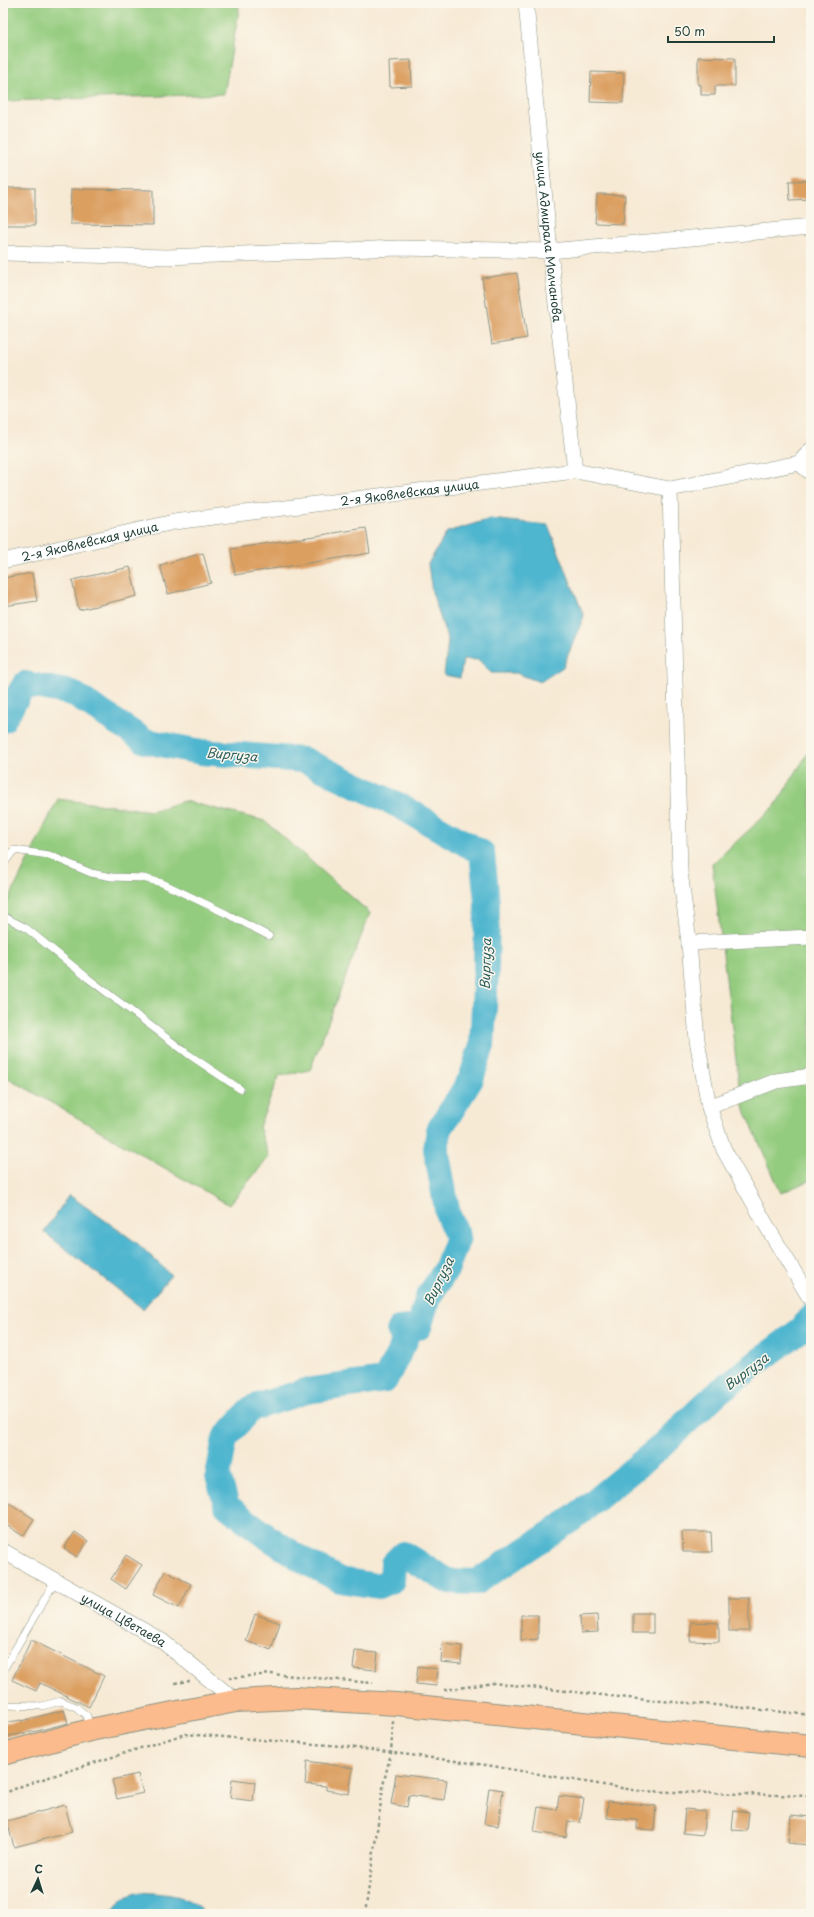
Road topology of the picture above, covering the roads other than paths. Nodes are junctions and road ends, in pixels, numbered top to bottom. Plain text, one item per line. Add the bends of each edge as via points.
1 (526, 3) edge
2 (811, 228) edge
3 (550, 251) junction
4 (3, 253) edge
5 (811, 450) edge
6 (799, 462) junction
7 (575, 471) junction
8 (811, 473) edge
9 (670, 489) junction
10 (3, 561) edge
11 (3, 865) edge
12 (3, 916) edge
13 (268, 936) dead end
14 (811, 937) edge
15 (689, 944) junction
16 (811, 1076) edge
17 (240, 1089) dead end
18 (709, 1107) junction
19 (811, 1300) edge
20 (3, 1551) edge
21 (55, 1580) junction
22 (3, 1670) edge
23 (236, 1701) junction
24 (3, 1706) edge
25 (90, 1730) junction
26 (811, 1746) edge
27 (3, 1754) edge

1 - 3 street, улица Адмирала Молчанова
2 - 3 street
3 - 4 street via 399,248 166,257
3 - 7 street, улица Адмирала Молчанова
5 - 6 street
6 - 8 street
6 - 9 street, 2-я Яковлевская улица
7 - 9 street, 2-я Яковлевская улица
7 - 10 street, 2-я Яковлевская улица via 174,522
9 - 15 street via 680,872
11 - 13 lane via 14,850 49,855 91,873 143,878 162,883
12 - 17 lane via 26,928 188,1054
14 - 15 street
15 - 18 street via 697,1040
16 - 18 street via 776,1081
18 - 19 street via 724,1150
20 - 21 street, улица Цветаева
21 - 22 lane
21 - 23 street, улица Цветаева via 162,1641
23 - 25 main road
23 - 26 main road via 296,1698 396,1704
24 - 25 lane via 42,1706 61,1701 76,1707 87,1716
25 - 27 main road

